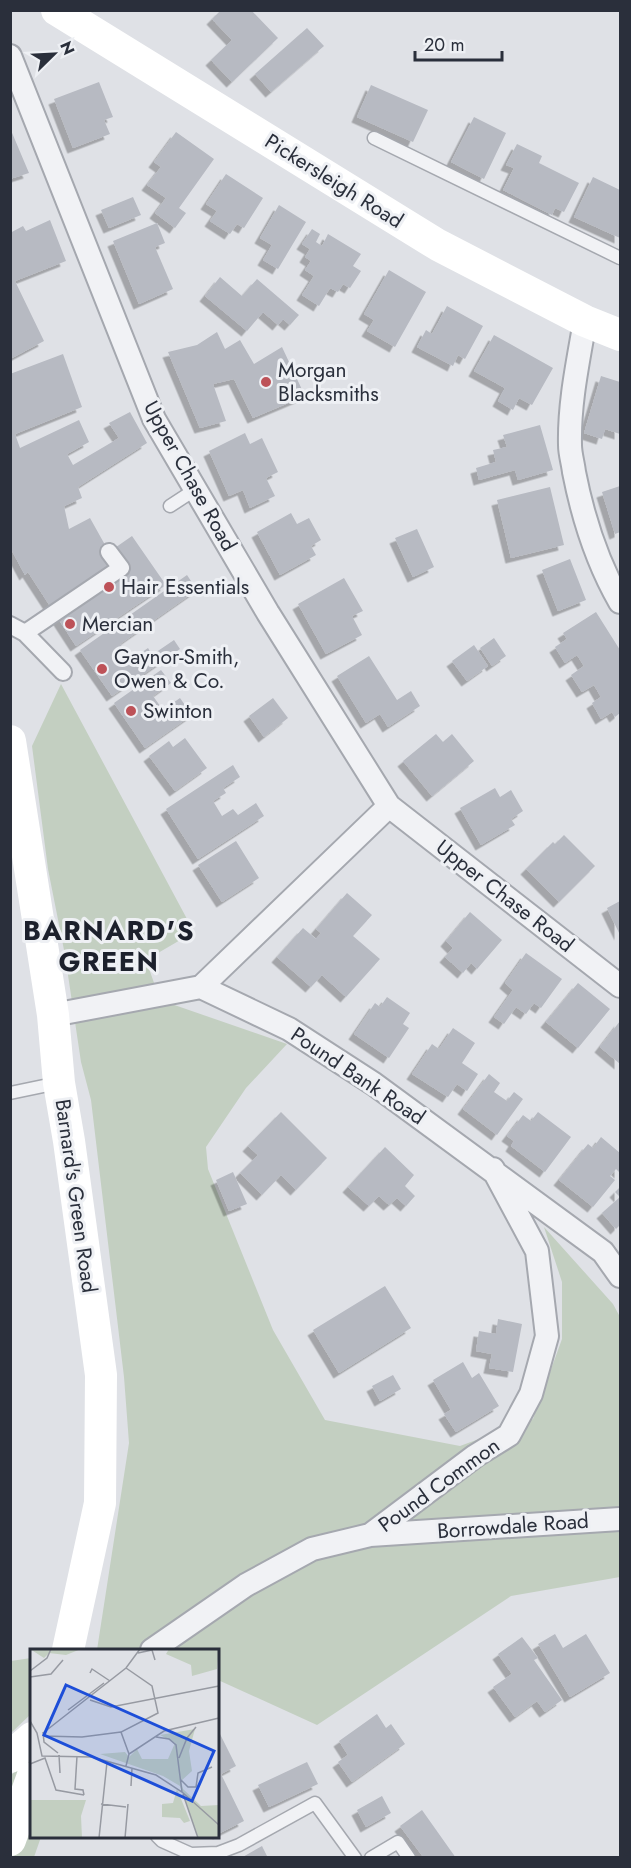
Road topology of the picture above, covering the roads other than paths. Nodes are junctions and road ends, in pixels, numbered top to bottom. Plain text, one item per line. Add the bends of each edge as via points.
1 (57, 10) edge
2 (10, 56) edge
3 (374, 138) dead end
4 (621, 258) edge
5 (585, 321) junction
6 (621, 335) edge
7 (196, 489) junction
8 (170, 506) dead end
9 (109, 552) dead end
10 (621, 602) edge
11 (18, 629) edge
12 (63, 672) dead end
13 (10, 741) edge
14 (15, 798) edge
15 (389, 806) junction
16 (621, 986) edge
17 (201, 987) junction
18 (53, 1015) junction
19 (59, 1083) junction
20 (10, 1093) edge
21 (493, 1169) junction
22 (621, 1276) edge
23 (621, 1519) edge
24 (370, 1535) junction
25 (173, 1643) edge
26 (68, 1649) edge
27 (155, 1649) edge
28 (30, 1740) edge
29 (10, 1757) edge
30 (30, 1784) edge
31 (159, 1838) edge
32 (10, 1840) edge
33 (355, 1857) edge
34 (371, 1857) edge
35 (410, 1857) edge

1 - 5 main road, Pickersleigh Road via 438,245
2 - 7 street, Upper Chase Road via 154,419
3 - 4 lane
5 - 6 main road, Pickersleigh Road
5 - 10 street via 570,446 592,540
7 - 8 lane
7 - 15 street, Upper Chase Road
9 - 11 street via 121,568
11 - 12 street
13 - 14 main road, Barnard's Green Road
14 - 18 main road, Barnard's Green Road
15 - 16 street, Upper Chase Road
15 - 17 street
17 - 18 street
17 - 21 street, Pound Bank Road via 289,1029
18 - 19 main road, Barnard's Green Road
19 - 20 lane
19 - 26 main road, Barnard's Green Road via 101,1375 100,1503
21 - 22 street, Pound Bank Road via 603,1252
21 - 24 street, Pound Common via 537,1251 547,1336 531,1394 509,1435
23 - 24 street, Borrowdale Road
24 - 25 street, Pound Common via 312,1549 246,1585
25 - 27 street, Pound Common
28 - 29 main road
30 - 32 main road
31 - 33 lane via 191,1854 218,1853 315,1803
34 - 35 lane via 398,1842

